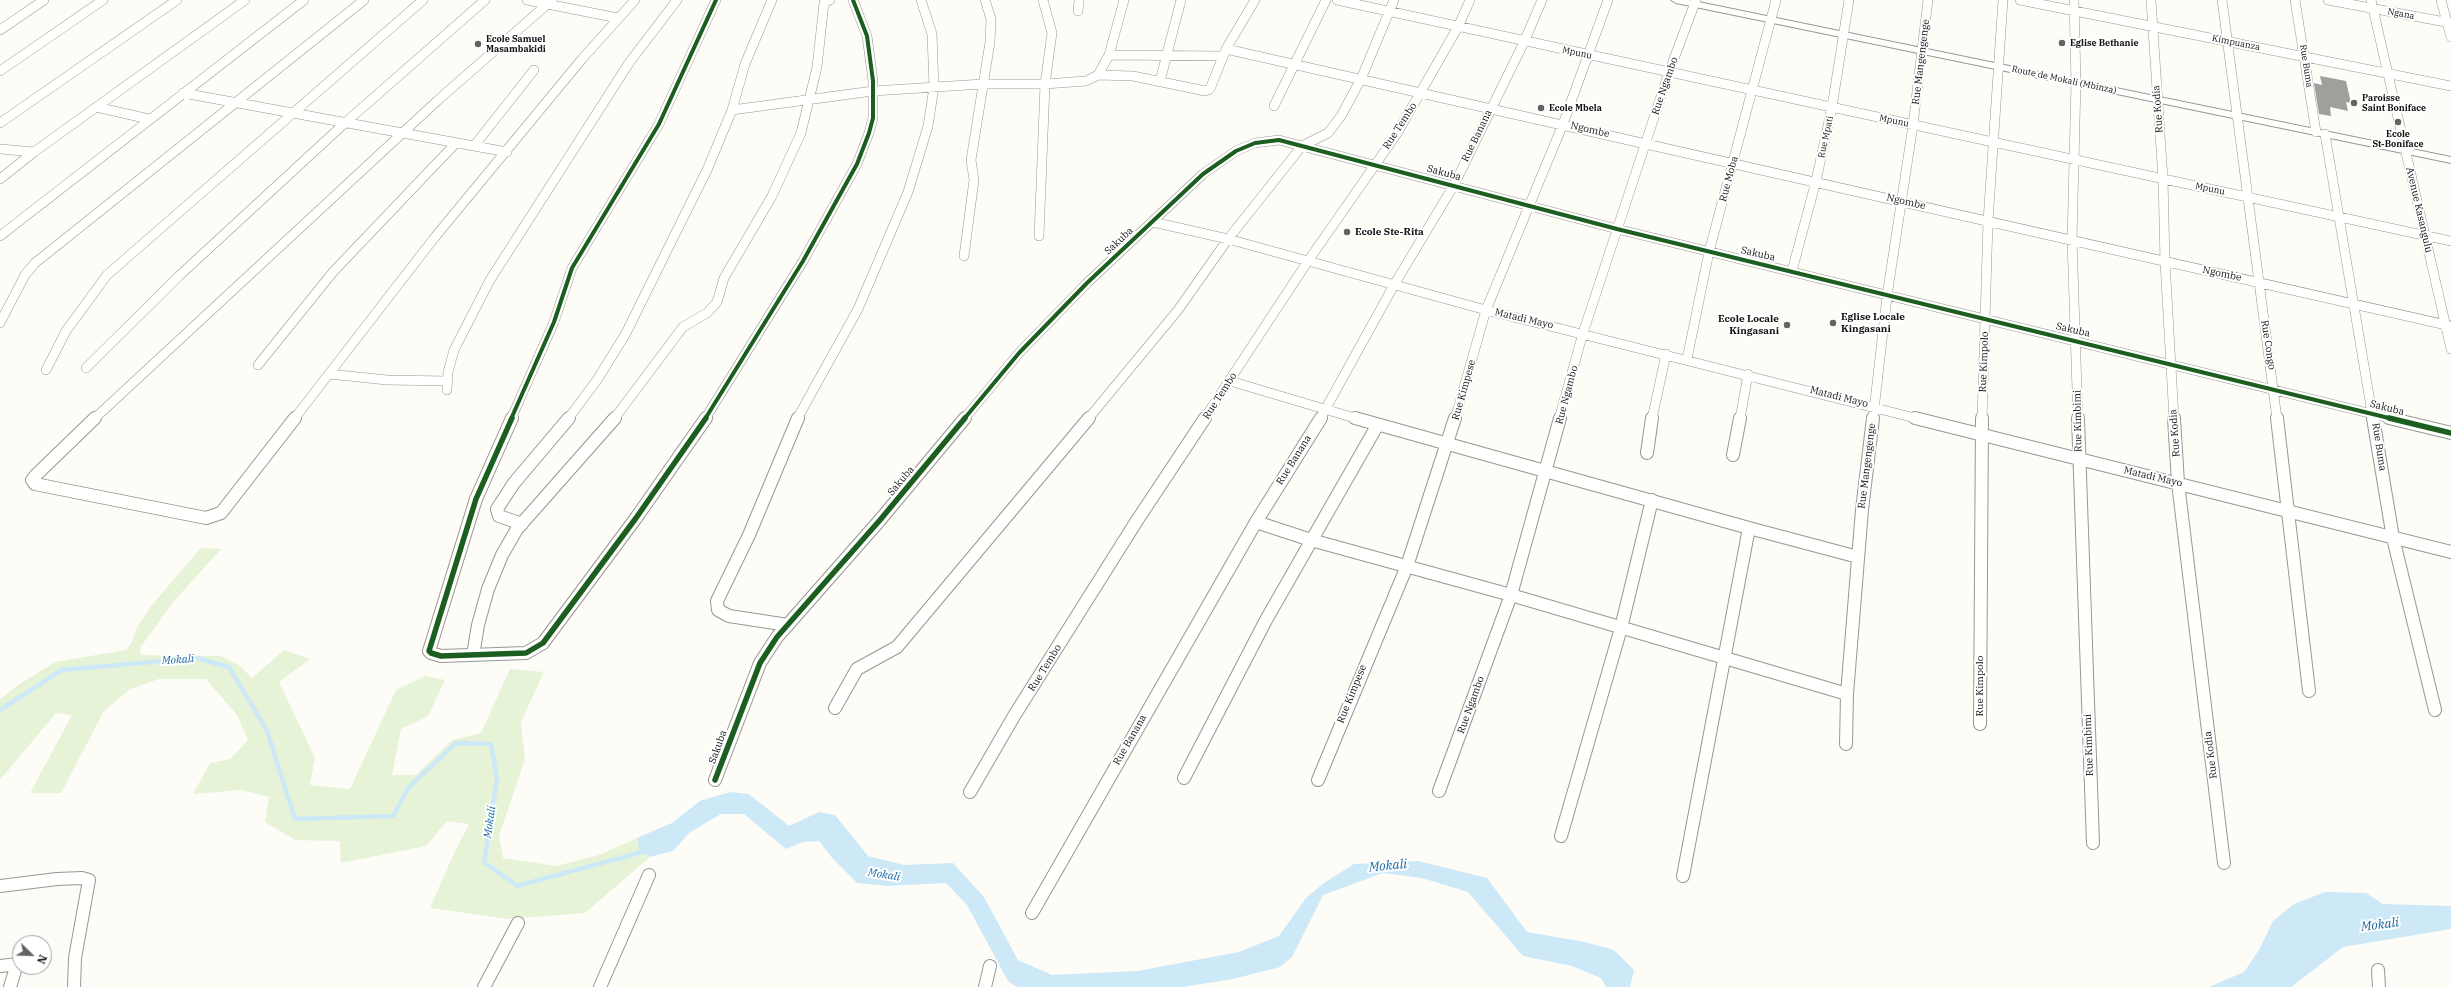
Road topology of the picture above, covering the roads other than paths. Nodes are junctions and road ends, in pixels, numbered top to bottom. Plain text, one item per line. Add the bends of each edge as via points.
1 (44, 0) edge
2 (103, 0) edge
3 (177, 0) edge
4 (245, 0) edge
5 (304, 0) edge
6 (364, 0) edge
7 (423, 0) edge
8 (485, 0) edge
9 (527, 0) edge
10 (635, 0) edge
11 (677, 0) edge
12 (716, 0) edge
13 (772, 0) edge
14 (830, 0) edge
15 (853, 0) edge
16 (921, 0) edge
17 (985, 0) edge
18 (1043, 0) edge
19 (1080, 0) edge
20 (1124, 0) edge
21 (1181, 0) edge
22 (1255, 0) edge
23 (1326, 0) edge
24 (1337, 0) edge
25 (1394, 0) edge
26 (1470, 0) edge
27 (1542, 0) edge
28 (1608, 0) edge
29 (1676, 0) edge
30 (1776, 0) edge
31 (1849, 0) edge
32 (1928, 0) edge
33 (2003, 0) edge
34 (2020, 0) edge
35 (2151, 0) edge
36 (2222, 0) edge
37 (2295, 0) edge
38 (2328, 0) edge
39 (2441, 0) edge
40 (550, 2) edge
41 (1696, 2) edge
42 (2372, 4) edge
43 (2074, 5) edge
44 (1078, 11) dead end
45 (1388, 11) junction
46 (618, 18) junction
47 (1772, 20) junction
48 (2448, 23) edge
49 (2153, 26) junction
50 (1458, 27) junction
51 (0, 30) edge
52 (1844, 35) junction
53 (2451, 37) edge
54 (2227, 41) junction
55 (1524, 42) junction
56 (1922, 51) junction
57 (1224, 53) junction
58 (1168, 54) junction
59 (1108, 55) junction
60 (1588, 56) junction
61 (2305, 57) junction
62 (1293, 64) junction
63 (2000, 67) junction
64 (534, 70) dead end
65 (0, 71) edge
66 (1669, 72) junction
67 (2388, 73) junction
68 (1098, 75) junction
69 (1361, 79) junction
70 (1160, 81) junction
71 (2076, 82) junction
72 (984, 84) junction
73 (1045, 84) junction
74 (2451, 86) edge
75 (934, 87) junction
76 (1751, 90) junction
77 (874, 91) junction
78 (183, 93) junction
79 (1421, 93) junction
80 (2158, 99) junction
81 (808, 100) junction
82 (237, 103) junction
83 (1274, 106) dead end
84 (96, 107) junction
85 (1832, 107) junction
86 (1491, 108) junction
87 (732, 110) junction
88 (292, 114) junction
89 (2237, 116) junction
90 (149, 119) junction
91 (346, 122) junction
92 (0, 123) edge
93 (1563, 124) junction
94 (1913, 125) junction
95 (2321, 133) junction
96 (403, 134) junction
97 (456, 143) junction
98 (1645, 143) junction
99 (1995, 143) junction
100 (474, 146) junction
101 (1302, 146) junction
102 (0, 149) edge
103 (2405, 150) junction
104 (34, 152) junction
105 (506, 152) junction
106 (2075, 160) junction
107 (2451, 160) edge
108 (1734, 163) junction
109 (1374, 164) junction
110 (0, 179) edge
111 (2163, 179) junction
112 (1816, 181) junction
113 (1454, 185) junction
114 (2247, 197) junction
115 (1900, 200) junction
116 (1528, 205) junction
117 (2340, 217) junction
118 (1988, 221) junction
119 (1153, 222) junction
120 (1617, 229) junction
121 (0, 236) edge
122 (1039, 236) dead end
123 (2424, 236) junction
124 (1228, 239) junction
125 (2072, 240) junction
126 (2451, 241) edge
127 (1709, 252) junction
128 (964, 256) dead end
129 (1308, 261) junction
130 (2165, 262) junction
131 (1792, 271) junction
132 (2258, 282) junction
133 (1394, 285) junction
134 (1888, 296) junction
135 (2352, 303) junction
136 (1486, 310) junction
137 (1986, 319) junction
138 (0, 323) edge
139 (2448, 326) edge
140 (1583, 333) junction
141 (2077, 340) junction
142 (2451, 349) edge
143 (1666, 354) junction
144 (1687, 359) junction
145 (258, 364) dead end
146 (2171, 364) junction
147 (86, 368) dead end
148 (46, 370) dead end
149 (329, 374) junction
150 (1748, 374) junction
151 (1230, 381) junction
152 (2274, 389) junction
153 (1874, 406) junction
154 (1326, 409) junction
155 (2373, 414) junction
156 (1378, 426) junction
157 (2451, 433) edge
158 (1981, 434) junction
159 (1447, 445) junction
160 (1647, 453) dead end
161 (1733, 455) dead end
162 (2079, 460) junction
163 (1546, 470) junction
164 (2178, 483) junction
165 (1652, 500) junction
166 (2289, 511) junction
167 (1256, 522) junction
168 (522, 524) junction
169 (1749, 528) junction
170 (2393, 538) junction
171 (1310, 540) junction
172 (2451, 552) edge
173 (1858, 557) junction
174 (1407, 566) junction
175 (1511, 595) junction
176 (788, 625) junction
177 (1621, 628) junction
178 (473, 655) junction
179 (1726, 659) junction
180 (2309, 691) dead end
181 (1847, 694) junction
182 (835, 708) dead end
183 (2435, 710) dead end
184 (1980, 724) dead end
185 (1846, 744) dead end
186 (1184, 778) dead end
187 (715, 780) dead end
188 (1318, 780) dead end
189 (1440, 791) dead end
190 (970, 792) dead end
191 (1561, 836) dead end
192 (2093, 843) dead end
193 (2224, 863) dead end
194 (649, 875) dead end
195 (1683, 876) dead end
196 (0, 886) edge
197 (1032, 913) dead end
198 (518, 923) dead end
199 (4, 965) edge
200 (990, 966) dead end
201 (2378, 970) dead end
202 (10, 987) edge
203 (74, 987) edge
204 (484, 987) edge
205 (600, 987) edge
206 (985, 987) edge
207 (2379, 987) edge

1 - 51 street
2 - 65 street
3 - 92 street
4 - 84 street
5 - 78 street
6 - 82 street
7 - 88 street
8 - 91 street
9 - 40 street
10 - 46 street
11 - 149 street via 630,63 490,280 454,350 447,385
12 - 178 street via 656,131 572,268 554,322 476,499 429,651 441,656
13 - 87 street via 745,64
14 - 81 street via 824,3 817,67
15 - 77 street via 867,36
16 - 75 street via 932,34
17 - 72 street via 991,19
18 - 73 street via 1052,33
19 - 44 street
20 - 59 street
21 - 58 street
22 - 57 street
23 - 62 street
24 - 45 street, Mpunu
25 - 45 street
26 - 50 street, Rue Tembo
27 - 55 street, Rue Banana
28 - 60 street, Rue Kimpese
29 - 41 street, Route de Mokali (Mbinza)
30 - 47 street, Rue Moba
31 - 52 street, Rue Mpati
32 - 56 street, Rue Mangengenge
33 - 63 street, Rue Kimpolo
34 - 43 street, Kimpuanza
35 - 49 street, Rue Kodia
36 - 54 street, Rue Congo
37 - 61 street, Rue Buma
38 - 42 street, Ngana
39 - 48 street
40 - 46 street
40 - 96 street
41 - 47 street, Route de Mokali (Mbinza)
41 - 66 street, Rue Ngambo
42 - 48 street, Ngana
42 - 67 street, Avenue Kasangulu
43 - 49 street, Kimpuanza
43 - 71 street, Rue Kimbimi
45 - 50 street, Mpunu
45 - 69 street
46 - 105 street
47 - 52 street, Route de Mokali (Mbinza)
47 - 76 street, Rue Moba
48 - 53 street
49 - 54 street, Kimpuanza
49 - 80 street, Rue Kodia
50 - 55 street, Mpunu
50 - 79 street, Rue Tembo
52 - 56 street, Route de Mokali (Mbinza)
52 - 85 street, Rue Mpati
54 - 61 street, Kimpuanza
54 - 89 street, Rue Congo
55 - 60 street, Mpunu
55 - 86 street, Rue Banana
56 - 63 street, Route de Mokali (Mbinza)
56 - 94 street, Rue Mangengenge
57 - 58 street, Ngombe
57 - 62 street, Ngombe
57 - 70 street via 1208,90
58 - 59 street, Ngombe
58 - 70 street
59 - 68 street
60 - 66 street, Mpunu
60 - 93 street, Rue Kimpese
61 - 67 street, Kimpuanza
61 - 95 street, Rue Buma
62 - 69 street, Ngombe
62 - 83 street
63 - 71 street, Route de Mokali (Mbinza)
63 - 99 street, Rue Kimpolo
64 - 100 street
66 - 76 street, Mpunu
66 - 98 street, Rue Ngambo
67 - 74 street, Kimpuanza
67 - 103 street, Avenue Kasangulu
68 - 70 street via 1133,76
68 - 73 street via 1086,80
69 - 79 street, Ngombe
69 - 101 street via 1341,116 1328,133
71 - 80 street, Route de Mokali (Mbinza)
71 - 106 street, Rue Kimbimi
72 - 73 street
72 - 75 street
72 - 128 street via 971,160 974,180
73 - 122 street
75 - 77 street
75 - 176 street via 928,126 914,173 882,257 858,309 793,426 749,535 717,601 718,610 729,616
76 - 85 street, Mpunu
76 - 108 street, Rue Moba
77 - 81 street
77 - 178 street via 873,118 857,164 803,261 703,422 636,518 540,646 526,653
78 - 82 street
78 - 90 street
79 - 86 street, Ngombe
79 - 109 street, Rue Tembo via 1396,135
80 - 89 street, Route de Mokali (Mbinza)
80 - 111 street, Rue Kodia
81 - 87 street
81 - 168 street via 801,133 772,196 724,278 721,292 713,308 683,327 614,419
82 - 88 street
82 - 138 street via 35,263 25,275
84 - 90 street
84 - 104 street
85 - 94 street, Mpunu
85 - 112 street, Rue Mpati
86 - 93 street, Ngombe
86 - 113 street, Rue Banana
87 - 168 street via 692,204 625,335 597,380 563,426 514,483 497,508 499,516
88 - 91 street
88 - 148 street via 107,275 66,331
89 - 95 street, Route de Mokali (Mbinza)
89 - 114 street, Rue Congo
90 - 121 street
91 - 96 street
91 - 147 street via 180,275
93 - 98 street, Ngombe
93 - 116 street, Rue Kimpese
94 - 99 street, Mpunu
94 - 115 street, Rue Mangengenge
95 - 103 street, Route de Mokali (Mbinza)
95 - 117 street, Rue Buma
96 - 97 street
96 - 149 street via 138,376 32,480 35,484 206,518 214,517 221,513
97 - 100 street
97 - 145 street via 333,272
98 - 108 street, Ngombe
98 - 120 street, Rue Ngambo
99 - 106 street, Mpunu
99 - 118 street, Rue Kimpolo
100 - 105 street
101 - 109 street, Sakuba
101 - 119 street, Sakuba via 1276,140 1255,143 1236,151 1203,174
101 - 124 street
102 - 104 street
103 - 107 street, Route de Mokali (Mbinza)
103 - 123 street, Avenue Kasangulu
104 - 110 street
105 - 149 street via 435,237
106 - 111 street, Mpunu
106 - 125 street, Rue Kimbimi
108 - 112 street, Ngombe
108 - 127 street, Rue Moba
109 - 113 street, Sakuba
109 - 129 street, Rue Tembo
111 - 114 street, Mpunu
111 - 130 street, Rue Kodia
112 - 115 street, Ngombe
112 - 131 street, Rue Mpati
113 - 116 street, Sakuba
113 - 133 street, Rue Banana
114 - 117 street, Mpunu
114 - 132 street, Rue Congo
115 - 118 street, Ngombe
115 - 134 street, Rue Mangengenge
116 - 120 street, Sakuba
116 - 136 street, Rue Kimpese
117 - 123 street, Mpunu
117 - 135 street, Rue Buma
118 - 125 street, Ngombe
118 - 137 street, Rue Kimpolo
119 - 124 street, Matadi Mayo
119 - 176 street, Sakuba via 1087,283 1019,352 880,520
120 - 127 street, Sakuba
120 - 140 street, Rue Ngambo
123 - 126 street, Mpunu
123 - 139 street, Avenue Kasangulu
124 - 129 street, Matadi Mayo
124 - 182 street via 1178,310 1109,396 988,536 897,647 857,669
125 - 130 street, Ngombe
125 - 141 street, Rue Kimbimi
127 - 131 street, Sakuba
127 - 144 street, Rue Moba
129 - 133 street, Matadi Mayo
129 - 151 street, Rue Tembo
130 - 132 street, Ngombe
130 - 146 street, Rue Kodia
131 - 134 street, Sakuba
132 - 135 street, Ngombe
132 - 152 street, Rue Congo
133 - 136 street, Matadi Mayo
133 - 154 street, Rue Banana
134 - 137 street, Sakuba
134 - 153 street, Rue Mangengenge
135 - 139 street, Ngombe
135 - 155 street, Rue Buma
136 - 140 street, Matadi Mayo
136 - 159 street, Rue Kimpese
137 - 141 street, Sakuba
137 - 158 street, Rue Kimpolo
139 - 142 street, Avenue Kasangulu
140 - 143 street, Matadi Mayo
140 - 163 street, Rue Ngambo
141 - 146 street, Sakuba
141 - 162 street, Rue Kimbimi
143 - 144 street, Matadi Mayo
143 - 160 street via 1651,421
144 - 150 street, Matadi Mayo
146 - 152 street, Sakuba
146 - 164 street, Rue Kodia
150 - 153 street, Matadi Mayo
150 - 161 street
151 - 154 street
151 - 190 street, Rue Tembo via 1132,529 1014,716
152 - 155 street, Sakuba
152 - 166 street, Rue Congo
153 - 158 street, Matadi Mayo
153 - 173 street, Rue Mangengenge
154 - 156 street
154 - 167 street, Rue Banana
155 - 157 street, Sakuba
155 - 170 street, Rue Buma
156 - 159 street
156 - 171 street
158 - 162 street, Matadi Mayo
158 - 184 street, Rue Kimpolo
159 - 163 street
159 - 174 street, Rue Kimpese
162 - 164 street, Matadi Mayo
162 - 192 street, Rue Kimbimi
163 - 165 street
163 - 175 street, Rue Ngambo
164 - 166 street, Matadi Mayo
164 - 193 street, Rue Kodia
165 - 169 street
165 - 177 street
166 - 170 street, Matadi Mayo
166 - 180 street, Rue Congo
167 - 171 street
167 - 197 street, Rue Banana
168 - 178 street via 502,555 488,589
169 - 173 street
169 - 179 street
170 - 172 street, Matadi Mayo
170 - 183 street, Rue Buma
171 - 174 street
171 - 186 street
173 - 181 street, Rue Mangengenge
174 - 175 street
174 - 188 street, Rue Kimpese
175 - 177 street
175 - 189 street, Rue Ngambo
176 - 187 street, Sakuba via 760,663
177 - 179 street
177 - 191 street
179 - 181 street
179 - 195 street
181 - 185 street, Rue Mangengenge
194 - 205 street
196 - 203 street via 57,879 88,880 89,887 75,958
198 - 204 street
199 - 202 street via 17,964
200 - 206 street
201 - 207 street

